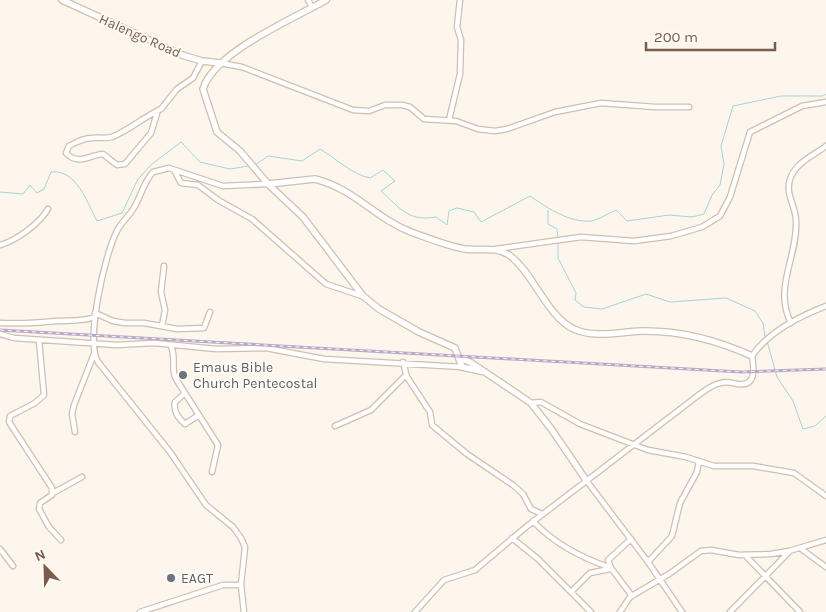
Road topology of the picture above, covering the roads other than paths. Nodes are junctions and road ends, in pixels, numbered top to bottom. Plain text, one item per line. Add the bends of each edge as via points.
1 (62, 0) edge
2 (308, 0) edge
3 (326, 0) edge
4 (460, 0) edge
5 (312, 8) junction
6 (202, 61) junction
7 (220, 63) junction
8 (826, 102) edge
9 (689, 107) dead end
10 (158, 110) junction
11 (449, 120) junction
12 (826, 146) edge
13 (174, 170) junction
14 (266, 182) junction
15 (48, 209) dead end
16 (0, 245) edge
17 (494, 249) junction
18 (164, 266) dead end
19 (363, 296) junction
20 (826, 306) edge
21 (210, 312) dead end
22 (95, 315) junction
23 (791, 322) junction
24 (0, 323) edge
25 (162, 326) junction
26 (0, 334) edge
27 (39, 340) junction
28 (94, 344) junction
29 (171, 346) junction
30 (94, 354) junction
31 (752, 356) junction
32 (459, 358) junction
33 (403, 362) junction
34 (462, 367) junction
35 (485, 372) junction
36 (406, 375) junction
37 (185, 393) junction
38 (531, 403) junction
39 (199, 415) junction
40 (336, 426) dead end
41 (75, 432) dead end
42 (632, 446) junction
43 (698, 461) junction
44 (212, 472) dead end
45 (82, 477) dead end
46 (586, 480) junction
47 (53, 493) junction
48 (826, 496) edge
49 (542, 514) junction
50 (533, 521) junction
51 (512, 538) junction
52 (631, 539) junction
53 (61, 540) dead end
54 (826, 540) edge
55 (800, 548) junction
56 (0, 549) edge
57 (789, 551) junction
58 (745, 555) junction
59 (648, 562) junction
60 (13, 566) dead end
61 (826, 567) edge
62 (611, 568) junction
63 (765, 576) junction
64 (660, 580) junction
65 (241, 585) junction
66 (571, 592) junction
67 (632, 596) junction
68 (140, 612) edge
69 (244, 612) edge
70 (415, 612) edge
71 (591, 612) edge
72 (620, 612) edge
73 (682, 612) edge
74 (730, 612) edge
75 (800, 612) edge

1 - 6 street, Halengo Road via 145,40
2 - 5 street
3 - 5 street
4 - 11 street via 460,74
5 - 7 street via 273,28
6 - 7 street, Halengo Road
6 - 10 street via 193,78
7 - 11 street via 242,67 353,110 402,104 424,119
7 - 14 street via 203,89 213,124
8 - 17 street via 802,106 750,132 730,198 713,222 680,234 640,241 593,237
9 - 11 street via 602,103 562,110 494,131
10 - 10 street via 155,126 147,141 126,164 117,165 103,154 85,160 71,158 66,153 69,146 88,138 113,137
12 - 23 street via 798,167 789,180 796,222 784,292
13 - 14 street via 223,186
13 - 19 street via 181,183 198,185 262,227 326,284
13 - 22 street via 159,169 151,174 134,209 117,230 102,276
14 - 17 street via 322,181 359,199 412,232 459,248
14 - 19 street via 303,217
15 - 16 street via 40,221 18,238
17 - 31 street via 516,261 540,294 572,328 591,333 646,331 686,336 710,340
18 - 25 street
19 - 32 street via 419,332 455,348
20 - 23 street
21 - 25 street via 203,328
22 - 24 street via 74,322
22 - 25 street via 119,322
22 - 28 street
23 - 31 street
26 - 27 street
27 - 28 street
27 - 47 street via 44,395 8,419
28 - 29 street via 154,343
28 - 30 street
29 - 33 street via 271,349 319,359
29 - 37 street via 175,359 173,370
30 - 41 street via 73,410
30 - 65 street via 170,452 201,498 241,538 245,553
31 - 42 street via 755,368 747,383 723,382 708,388
32 - 34 street
32 - 35 street
33 - 34 street
33 - 36 street
34 - 35 street
35 - 38 street
36 - 40 street via 371,410
36 - 49 street via 430,412 432,425 520,491 531,509
37 - 39 street
37 - 39 street via 175,402 178,416 185,424
38 - 42 street via 542,402 580,424
38 - 46 street
39 - 44 street via 218,445
42 - 43 street
42 - 46 street
43 - 48 street via 714,466 753,466 791,472
43 - 59 street via 697,472 680,503 672,536
45 - 47 street
46 - 49 street
46 - 52 street
47 - 53 street via 40,502 39,509
49 - 50 street
50 - 51 street
50 - 62 street via 570,550
51 - 66 street via 533,553
51 - 70 street via 475,570 444,580
52 - 59 street
52 - 62 street via 610,557
54 - 55 street
55 - 57 street
55 - 61 street
56 - 60 street
57 - 58 street
57 - 63 street
58 - 63 street
58 - 64 street via 698,552
59 - 64 street
62 - 66 street via 590,573
62 - 67 street
63 - 74 street
63 - 75 street
64 - 67 street
64 - 73 street
65 - 68 street via 222,585
65 - 69 street
66 - 71 street
67 - 72 street

